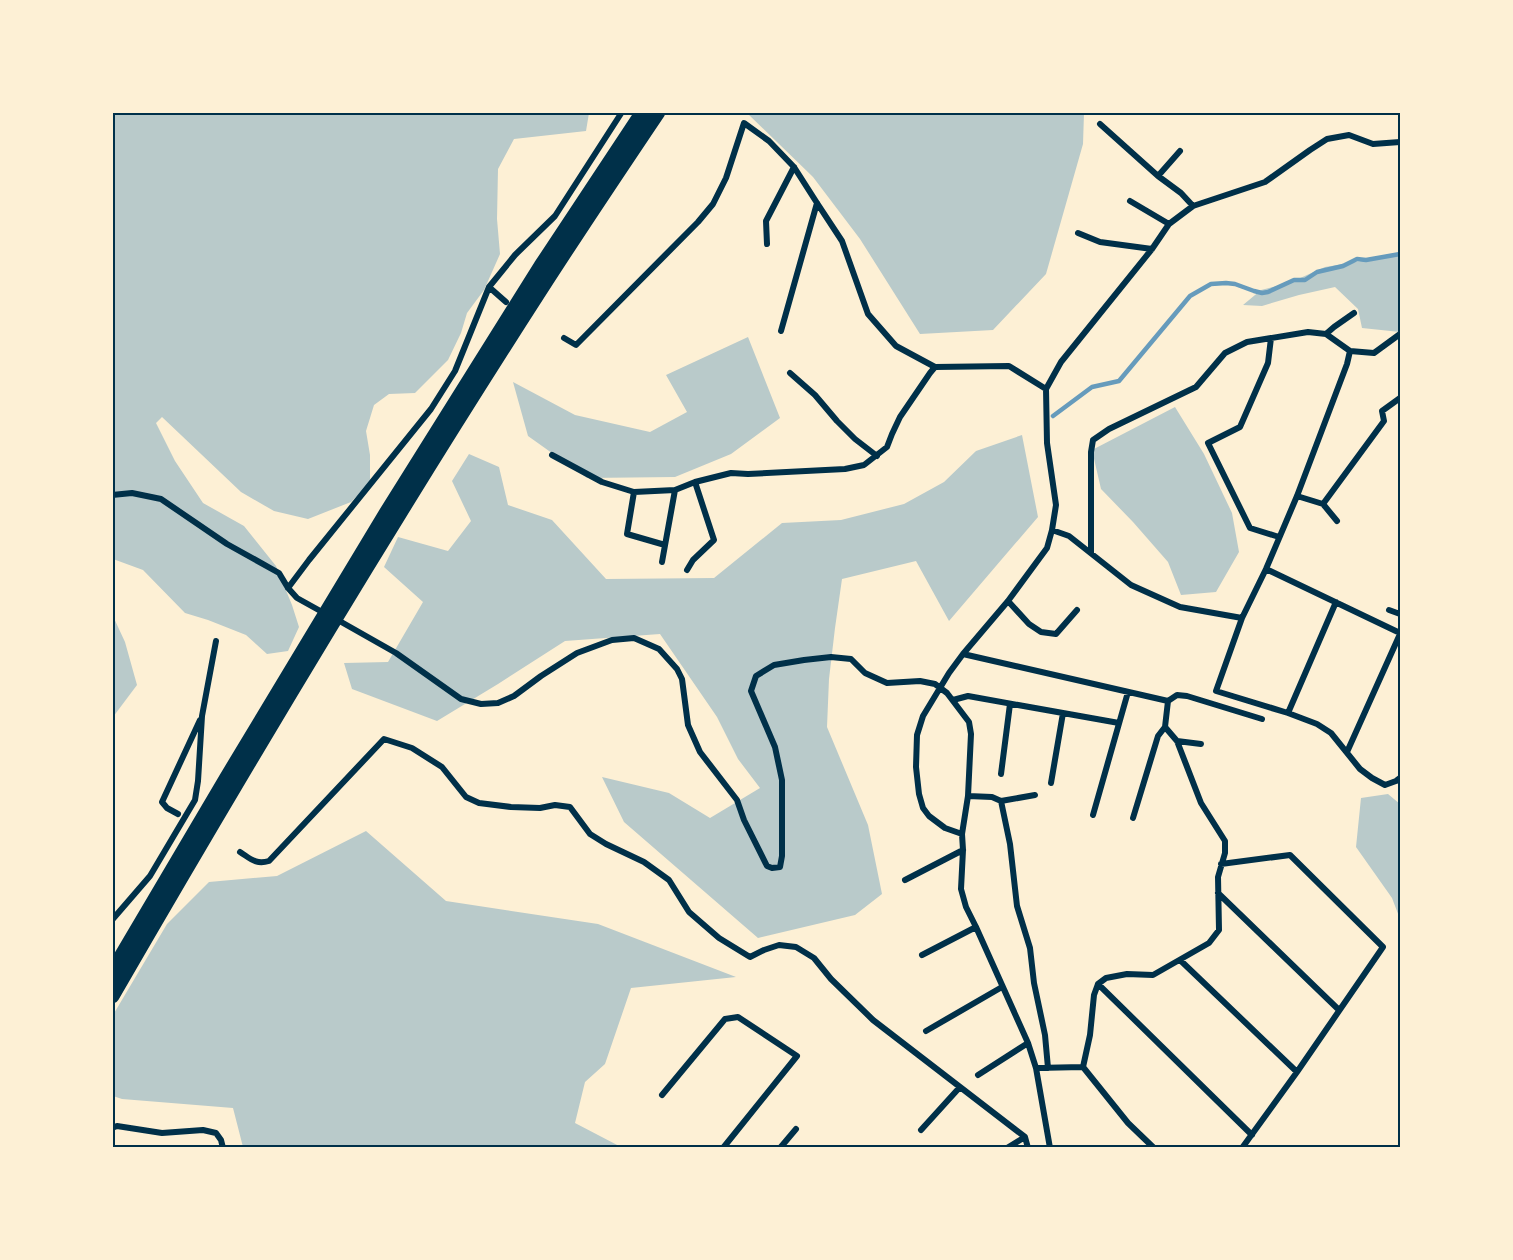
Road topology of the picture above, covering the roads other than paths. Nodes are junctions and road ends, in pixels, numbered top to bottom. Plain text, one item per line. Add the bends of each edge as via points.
1 (622, 112) edge
2 (643, 112) edge
3 (658, 112) edge
4 (1100, 124) dead end
5 (1401, 142) edge
6 (1180, 151) dead end
7 (794, 167) junction
8 (1158, 176) junction
9 (1130, 201) dead end
10 (817, 203) junction
11 (1193, 206) junction
12 (1169, 224) junction
13 (1078, 233) dead end
14 (767, 244) dead end
15 (1152, 249) junction
16 (489, 287) junction
17 (506, 302) dead end
18 (1354, 313) dead end
19 (781, 331) dead end
20 (1326, 334) junction
21 (1401, 334) edge
22 (564, 338) dead end
23 (1271, 338) junction
24 (1350, 351) junction
25 (936, 367) junction
26 (790, 374) dead end
27 (1046, 389) junction
28 (1401, 398) edge
29 (552, 455) dead end
30 (877, 456) junction
31 (695, 482) junction
32 (675, 490) junction
33 (634, 492) junction
34 (112, 495) edge
35 (1297, 496) junction
36 (1323, 504) junction
37 (1337, 521) dead end
38 (1052, 530) junction
39 (1279, 537) junction
40 (665, 545) junction
41 (1091, 553) junction
42 (662, 562) dead end
43 (1266, 569) junction
44 (687, 570) dead end
45 (288, 588) junction
46 (1008, 601) junction
47 (1336, 602) junction
48 (1077, 610) dead end
49 (1389, 610) dead end
50 (1401, 614) edge
51 (1242, 618) junction
52 (1401, 634) edge
53 (216, 641) dead end
54 (963, 654) junction
55 (1128, 692) junction
56 (953, 700) junction
57 (1168, 701) junction
58 (1010, 704) junction
59 (1063, 712) junction
60 (1288, 713) junction
61 (202, 716) junction
62 (1262, 719) dead end
63 (1119, 723) junction
64 (1165, 727) junction
65 (1177, 741) junction
66 (1201, 744) dead end
67 (1347, 752) junction
68 (1001, 774) dead end
69 (1401, 778) edge
70 (1051, 783) dead end
71 (1035, 795) dead end
72 (968, 796) junction
73 (1001, 801) junction
74 (178, 814) dead end
75 (1093, 815) dead end
76 (1133, 818) dead end
77 (962, 834) junction
78 (963, 850) junction
79 (240, 852) dead end
80 (1221, 864) junction
81 (905, 880) dead end
82 (1218, 893) junction
83 (112, 920) edge
84 (976, 927) junction
85 (922, 955) dead end
86 (1180, 960) junction
87 (112, 972) edge
88 (1098, 984) junction
89 (1002, 987) junction
90 (112, 996) edge
91 (1339, 1010) junction
92 (926, 1031) dead end
93 (1028, 1043) junction
94 (1083, 1067) junction
95 (1036, 1068) junction
96 (1048, 1068) junction
97 (1296, 1072) junction
98 (978, 1075) dead end
99 (960, 1087) junction
100 (662, 1095) dead end
101 (112, 1128) edge
102 (796, 1129) dead end
103 (921, 1130) dead end
104 (1252, 1135) junction
105 (1025, 1137) junction
106 (223, 1148) edge
107 (723, 1148) edge
108 (780, 1148) edge
109 (1007, 1148) edge
110 (1028, 1148) edge
111 (1050, 1148) edge
112 (1154, 1148) edge
113 (1242, 1148) edge

1 - 16 street via 555,216
2 - 87 highway via 541,266 386,515
3 - 90 highway via 537,295 366,568
4 - 8 street
5 - 11 street via 1373,144 1348,135 1327,139 1265,182
6 - 8 street
7 - 10 street
7 - 14 street via 766,221
7 - 22 street via 769,141 744,123 714,204 576,345
8 - 11 street
9 - 12 street
10 - 19 street
10 - 25 street via 842,241 868,314 896,346
11 - 12 street
12 - 15 street
13 - 15 street via 1100,242
15 - 27 street via 1061,362
16 - 17 street
16 - 45 street via 455,371 431,409
18 - 20 street
20 - 23 street via 1308,332
20 - 24 street
21 - 24 street via 1374,353
23 - 39 street via 1268,363 1240,427 1208,443 1250,528
23 - 41 street via 1247,342 1225,353 1196,387 1093,440
24 - 35 street
25 - 27 street via 1009,366
25 - 30 street via 900,417 887,447
26 - 30 street
27 - 38 street via 1047,443 1056,505
28 - 36 street via 1382,411 1384,421
29 - 33 street via 602,482
30 - 31 street via 864,465 845,469 731,473
31 - 32 street
31 - 44 street via 714,540
32 - 33 street
32 - 40 street
33 - 40 street via 627,534
34 - 45 street via 161,499 227,544 279,573
35 - 36 street
35 - 39 street
36 - 37 street
38 - 41 street via 1069,536
38 - 46 street via 1047,548
39 - 43 street
40 - 42 street
41 - 51 street via 1131,585 1180,607
43 - 47 street
43 - 51 street
45 - 56 street via 297,598 396,653 461,699 481,704 498,703 514,696 577,653 612,640 634,638 659,649 682,679 688,725 700,752 737,800 767,866 772,868 780,867 782,856 782,780 775,747 751,691 756,676 774,665 831,657 851,659 886,683 935,684
46 - 48 street via 1029,624 1041,632 1056,634
46 - 54 street
47 - 52 street
47 - 60 street
49 - 50 street
51 - 60 street via 1216,691
52 - 67 street
53 - 61 street
54 - 55 street
54 - 77 street via 923,716 917,735 916,767 928,816
55 - 57 street
55 - 63 street
56 - 58 street via 968,696
56 - 72 street via 969,722 971,734
57 - 62 street via 1177,694
57 - 64 street
58 - 59 street
58 - 68 street
59 - 63 street
59 - 70 street
60 - 67 street via 1317,724
61 - 74 street via 162,802
61 - 83 street via 195,800 150,876
63 - 75 street
64 - 65 street
64 - 76 street via 1158,736
65 - 66 street
65 - 80 street via 1201,803 1225,841
67 - 69 street via 1360,769 1385,785
71 - 73 street
72 - 73 street
72 - 77 street
73 - 96 street via 1017,906 1030,948
77 - 78 street
78 - 81 street
78 - 84 street via 961,889
79 - 99 street via 255,861 269,861 384,739 412,748 442,767 466,797 479,804 570,807 590,834 669,880 689,912 719,938 750,957 779,945 796,947 814,958 873,1020
80 - 82 street
80 - 91 street via 1290,855 1383,947
82 - 86 street via 1219,930 1209,944
82 - 91 street
84 - 85 street
84 - 89 street
86 - 88 street via 1153,975 1127,974 1106,978
86 - 97 street
88 - 94 street
88 - 104 street
89 - 92 street
89 - 93 street
91 - 97 street
93 - 95 street
93 - 98 street
94 - 96 street
94 - 112 street via 1128,1123
95 - 96 street
95 - 111 street
97 - 104 street
99 - 103 street
99 - 105 street
100 - 107 street via 725,1019 738,1017 797,1056
101 - 106 street via 162,1133 203,1130 216,1133
102 - 108 street
104 - 113 street
105 - 109 street
105 - 110 street

